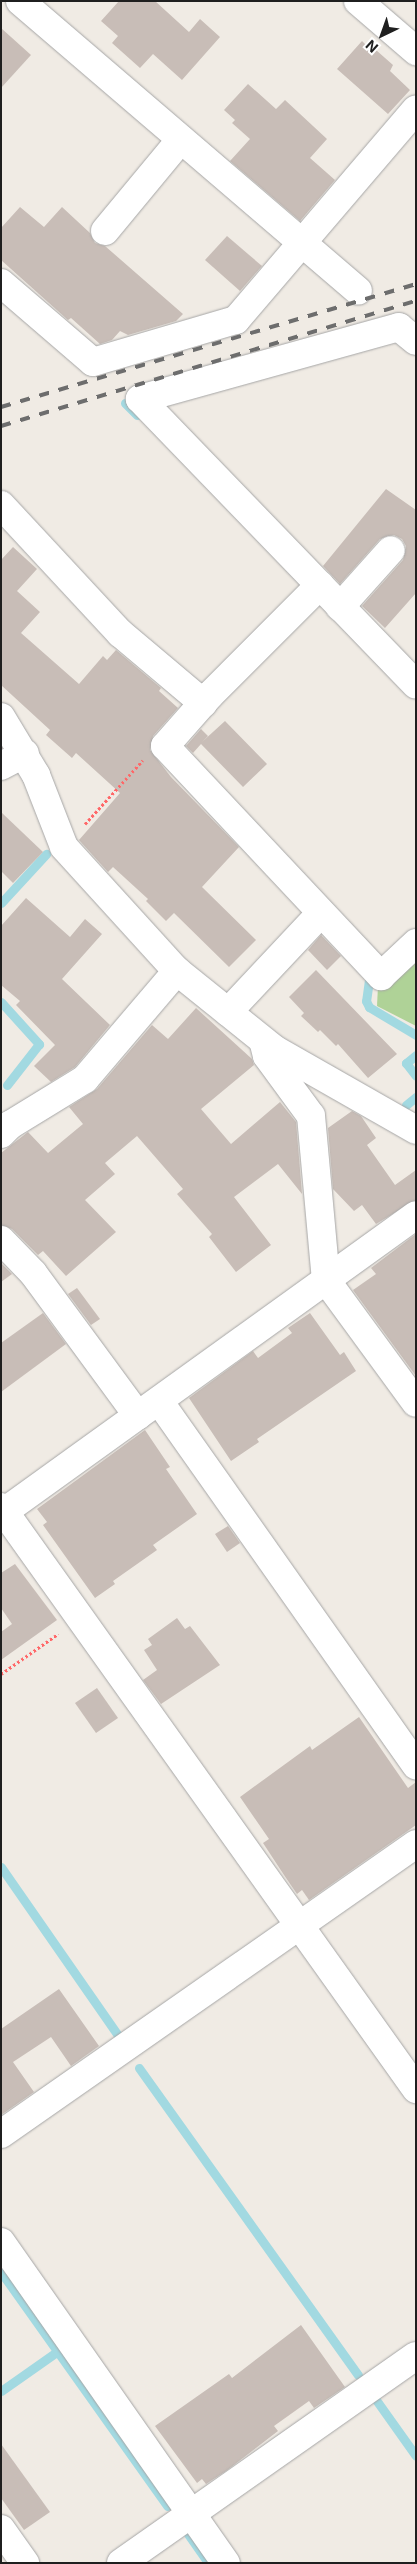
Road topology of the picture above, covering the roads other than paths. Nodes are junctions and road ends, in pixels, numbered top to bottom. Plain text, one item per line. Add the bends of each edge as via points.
1 (20, 1) edge
2 (358, 1) edge
3 (416, 51) edge
4 (416, 109) edge
5 (181, 139) junction
6 (106, 231) dead end
7 (302, 242) junction
8 (1, 283) edge
9 (358, 291) dead end
10 (416, 341) edge
11 (1, 505) edge
12 (391, 550) dead end
13 (320, 585) junction
14 (340, 607) junction
15 (416, 684) edge
16 (202, 703) junction
17 (1, 717) edge
18 (25, 753) junction
19 (1, 766) edge
20 (321, 913) junction
21 (416, 944) edge
22 (177, 971) junction
23 (228, 1012) junction
24 (264, 1041) junction
25 (416, 1130) edge
26 (1, 1134) edge
27 (416, 1215) edge
28 (1, 1240) edge
29 (326, 1280) junction
30 (416, 1403) edge
31 (148, 1408) junction
32 (3, 1511) edge
33 (416, 1764) edge
34 (416, 1844) edge
35 (300, 1926) junction
36 (416, 2089) edge
37 (1, 2134) edge
38 (1, 2242) edge
39 (416, 2356) edge
40 (192, 2513) junction
41 (1, 2529) edge
42 (25, 2563) edge
43 (121, 2563) edge
44 (226, 2563) edge

1 - 5 street
2 - 3 street
4 - 7 street
5 - 6 street
5 - 7 street
7 - 8 street via 236,320 93,362
7 - 9 street
10 - 13 street via 399,327 140,399
11 - 16 street via 120,633
12 - 14 street
13 - 14 street
13 - 16 street
14 - 15 street
16 - 20 street via 164,746
17 - 18 street
18 - 19 street
18 - 22 street via 64,847
20 - 21 street via 381,976
20 - 23 street
22 - 23 street
22 - 26 street via 85,1078 10,1124
23 - 24 street
24 - 25 street
24 - 29 street via 267,1056 311,1116
27 - 29 street
28 - 31 street via 33,1272
29 - 30 street
29 - 31 street
31 - 32 street
31 - 33 street
32 - 35 street
34 - 35 street
35 - 36 street
35 - 37 street
38 - 40 street
39 - 40 street
40 - 43 street
40 - 44 street
41 - 42 street

